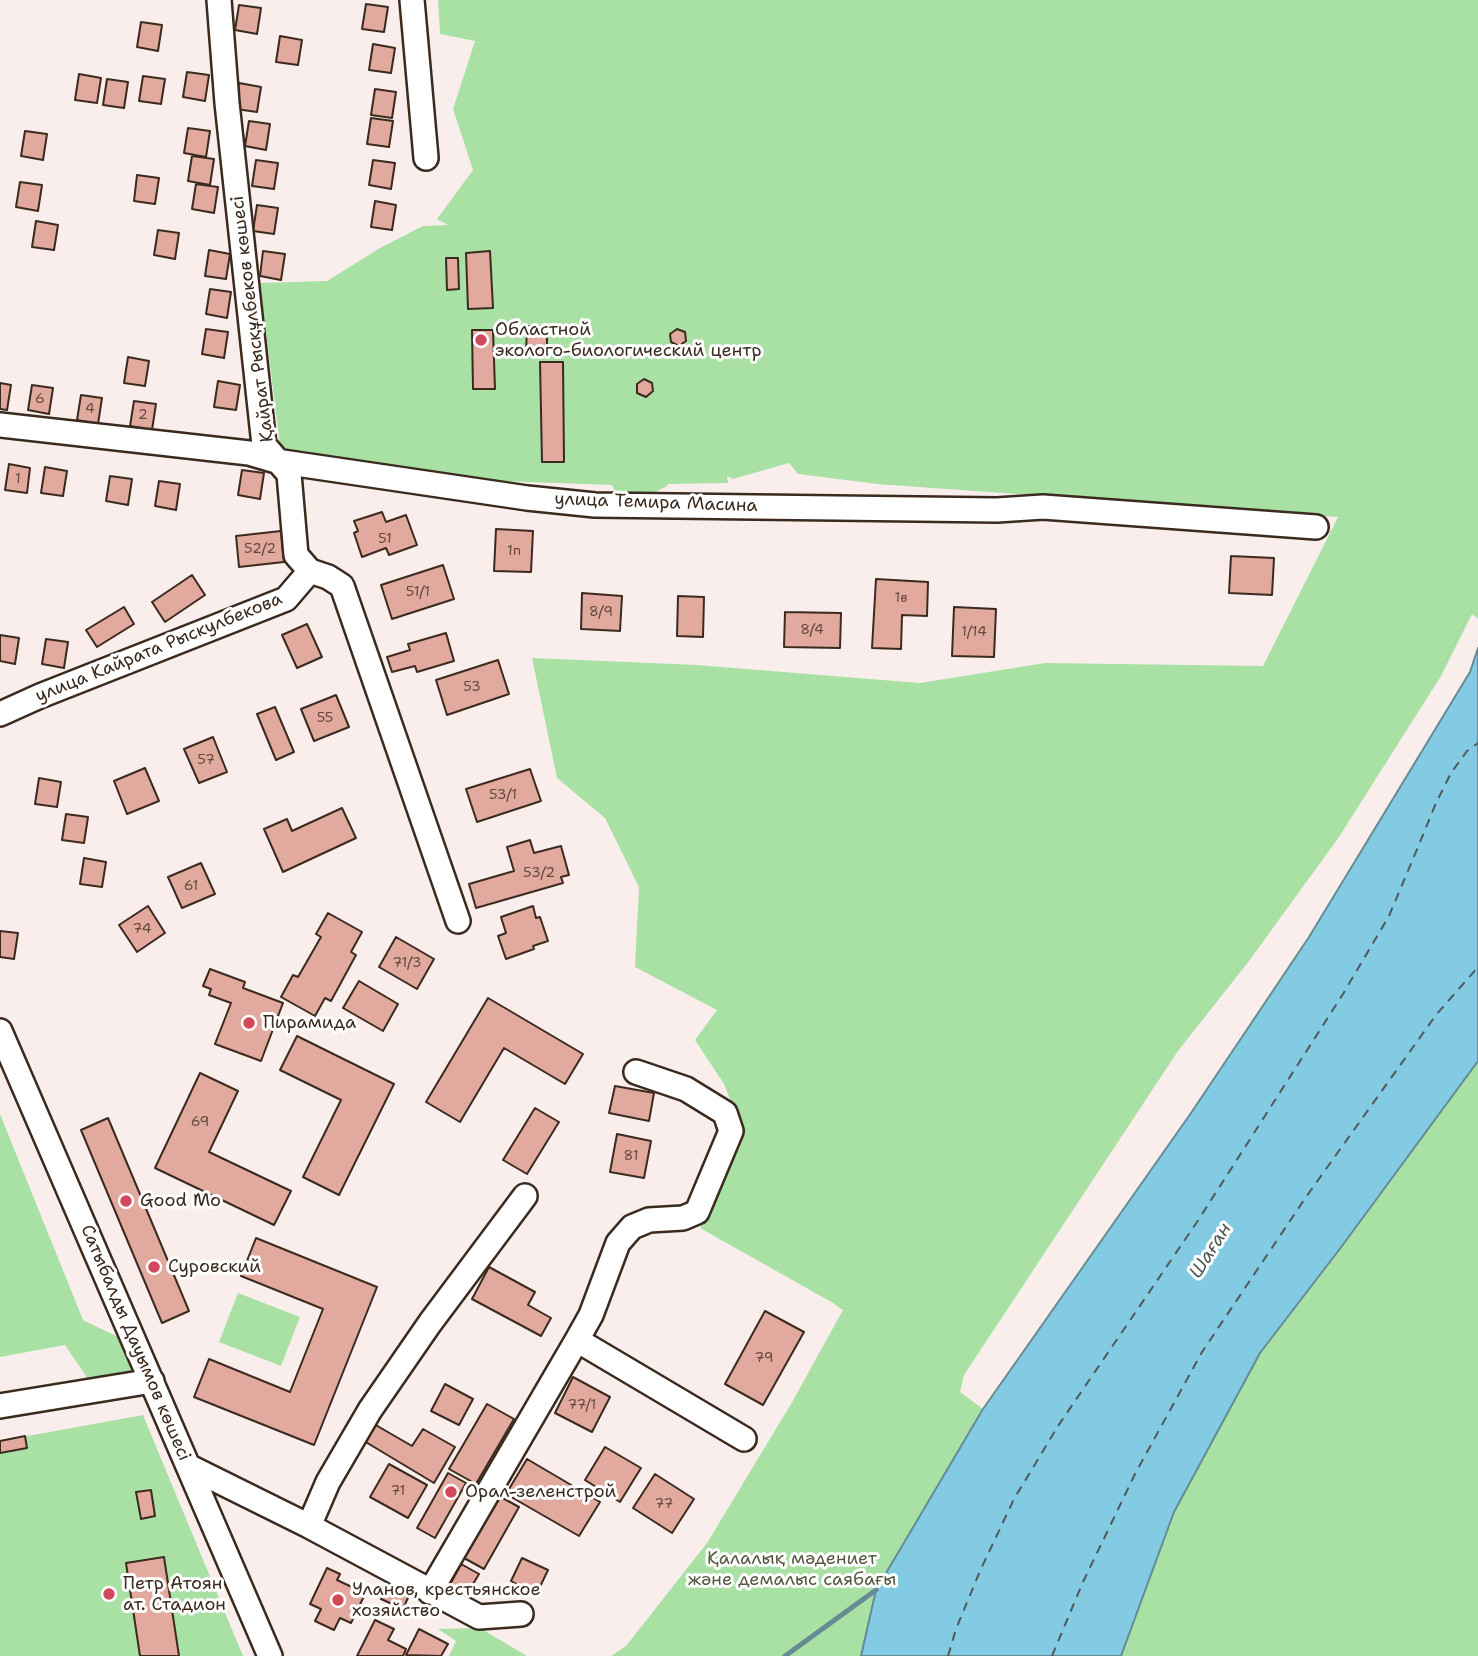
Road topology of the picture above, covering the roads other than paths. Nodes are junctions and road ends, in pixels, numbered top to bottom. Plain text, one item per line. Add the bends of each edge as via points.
1 (219, 0) edge
2 (412, 0) edge
3 (426, 158) dead end
4 (0, 425) edge
5 (276, 461) junction
6 (1316, 527) dead end
7 (310, 571) junction
8 (0, 714) edge
9 (458, 921) dead end
10 (0, 1031) edge
11 (636, 1072) dead end
12 (525, 1196) dead end
13 (577, 1340) junction
14 (152, 1381) junction
15 (0, 1406) edge
16 (744, 1439) dead end
17 (188, 1466) junction
18 (309, 1526) junction
19 (430, 1592) junction
20 (521, 1614) dead end
21 (270, 1656) edge

1 - 5 street, Қайрат Рысқұлбеков көшесі via 264,445
2 - 3 street
4 - 5 street, улица Темира Масина via 249,453
5 - 6 street, улица Темира Масина via 595,505 997,510 1043,506
5 - 7 street, Қайрат Рысқұлбеков көшесі via 289,474 296,555
7 - 8 street, улица Кайрата Рыскулбекова via 286,599
7 - 9 street via 342,586
10 - 14 street, Сатыбалды Дауымов көшесі
11 - 13 street via 686,1089 725,1113 731,1131 697,1212 649,1220 632,1227 618,1243
12 - 18 street via 369,1410
13 - 16 street
13 - 19 street
14 - 15 street
14 - 17 street, Сатыбалды Дауымов көшесі
17 - 18 street
17 - 21 street, Сатыбалды Дауымов көшесі
18 - 19 street
19 - 20 street via 479,1617

